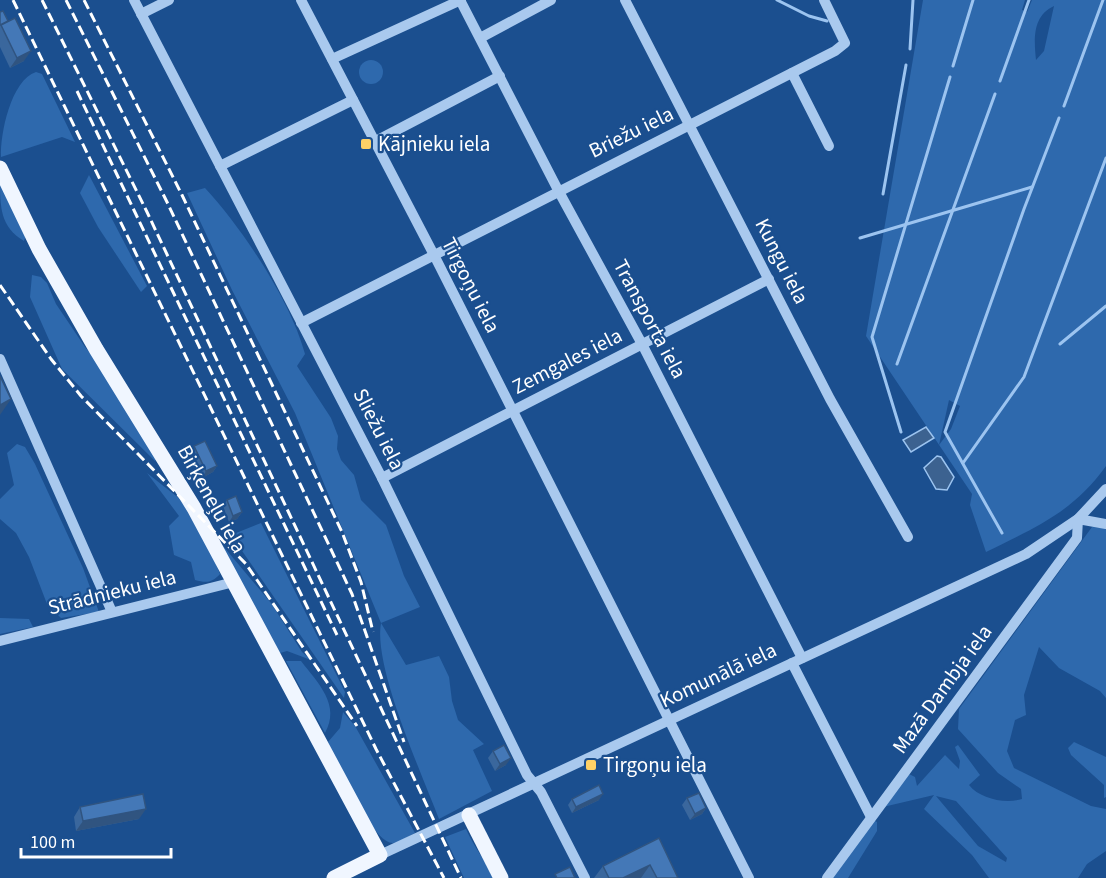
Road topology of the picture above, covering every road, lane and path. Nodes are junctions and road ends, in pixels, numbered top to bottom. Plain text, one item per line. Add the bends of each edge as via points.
1 (134, 0) edge
2 (169, 0) edge
3 (301, 0) edge
4 (461, 0) edge
5 (551, 0) edge
6 (625, 0) edge
7 (824, 0) edge
8 (141, 14) junction
9 (482, 37) junction
10 (332, 59) junction
11 (792, 74) junction
12 (500, 76) junction
13 (353, 100) junction
14 (691, 124) junction
15 (374, 142) junction
16 (829, 146) dead end
17 (220, 166) junction
18 (0, 168) edge
19 (558, 190) junction
20 (434, 255) junction
21 (769, 279) junction
22 (301, 323) junction
23 (642, 344) junction
24 (0, 359) edge
25 (512, 410) junction
26 (382, 478) junction
27 (1106, 489) edge
28 (1078, 519) junction
29 (1106, 524) edge
30 (908, 537) dead end
31 (234, 582) junction
32 (112, 612) junction
33 (0, 641) edge
34 (797, 661) junction
35 (670, 720) junction
36 (535, 784) junction
37 (469, 815) junction
38 (871, 817) junction
39 (380, 855) junction
40 (334, 878) edge
41 (501, 878) edge
42 (585, 878) edge
43 (749, 878) edge
44 (827, 878) edge

1 - 8 street, Sliežu iela
2 - 8 street
3 - 10 street, Tirgoņu iela
4 - 9 street, Transporta iela
4 - 10 street
5 - 9 street
6 - 14 street, Kungu iela
7 - 11 street, Briežu iela via 845,43
8 - 17 street, Sliežu iela
9 - 12 street, Transporta iela
10 - 13 street, Tirgoņu iela
11 - 14 street, Briežu iela
11 - 16 street
12 - 15 street
12 - 19 street, Transporta iela
13 - 15 street, Tirgoņu iela
13 - 17 street
14 - 19 street, Briežu iela
14 - 21 street, Kungu iela
15 - 20 street, Tirgoņu iela
17 - 22 street, Sliežu iela
18 - 31 main road, Birķeneļu iela via 39,249
19 - 20 street, Briežu iela
19 - 23 street, Transporta iela
20 - 22 street, Briežu iela
20 - 25 street, Tirgoņu iela
21 - 23 street, Zemgales iela
21 - 30 street, Kungu iela via 830,399
22 - 26 street, Sliežu iela
23 - 25 street, Zemgales iela
23 - 34 street, Transporta iela
24 - 32 street
25 - 26 street, Zemgales iela
25 - 35 street, Tirgoņu iela
26 - 36 street, Sliežu iela via 527,775
27 - 28 street, Komunālā iela
28 - 29 street
28 - 34 street, Komunālā iela via 1026,554
28 - 38 street, Mazā Dambja iela via 1077,538
31 - 32 street, Strādnieku iela
31 - 39 main road, Birķeneļu iela
32 - 33 street, Strādnieku iela
34 - 35 street, Komunālā iela
34 - 38 street, Transporta iela
35 - 36 street, Komunālā iela
35 - 43 street, Tirgoņu iela
36 - 37 street, Komunālā iela
36 - 42 street, Sliežu iela
37 - 39 street, Komunālā iela
37 - 41 main road
38 - 44 street, Mazā Dambja iela
39 - 40 main road, Komunālā iela

